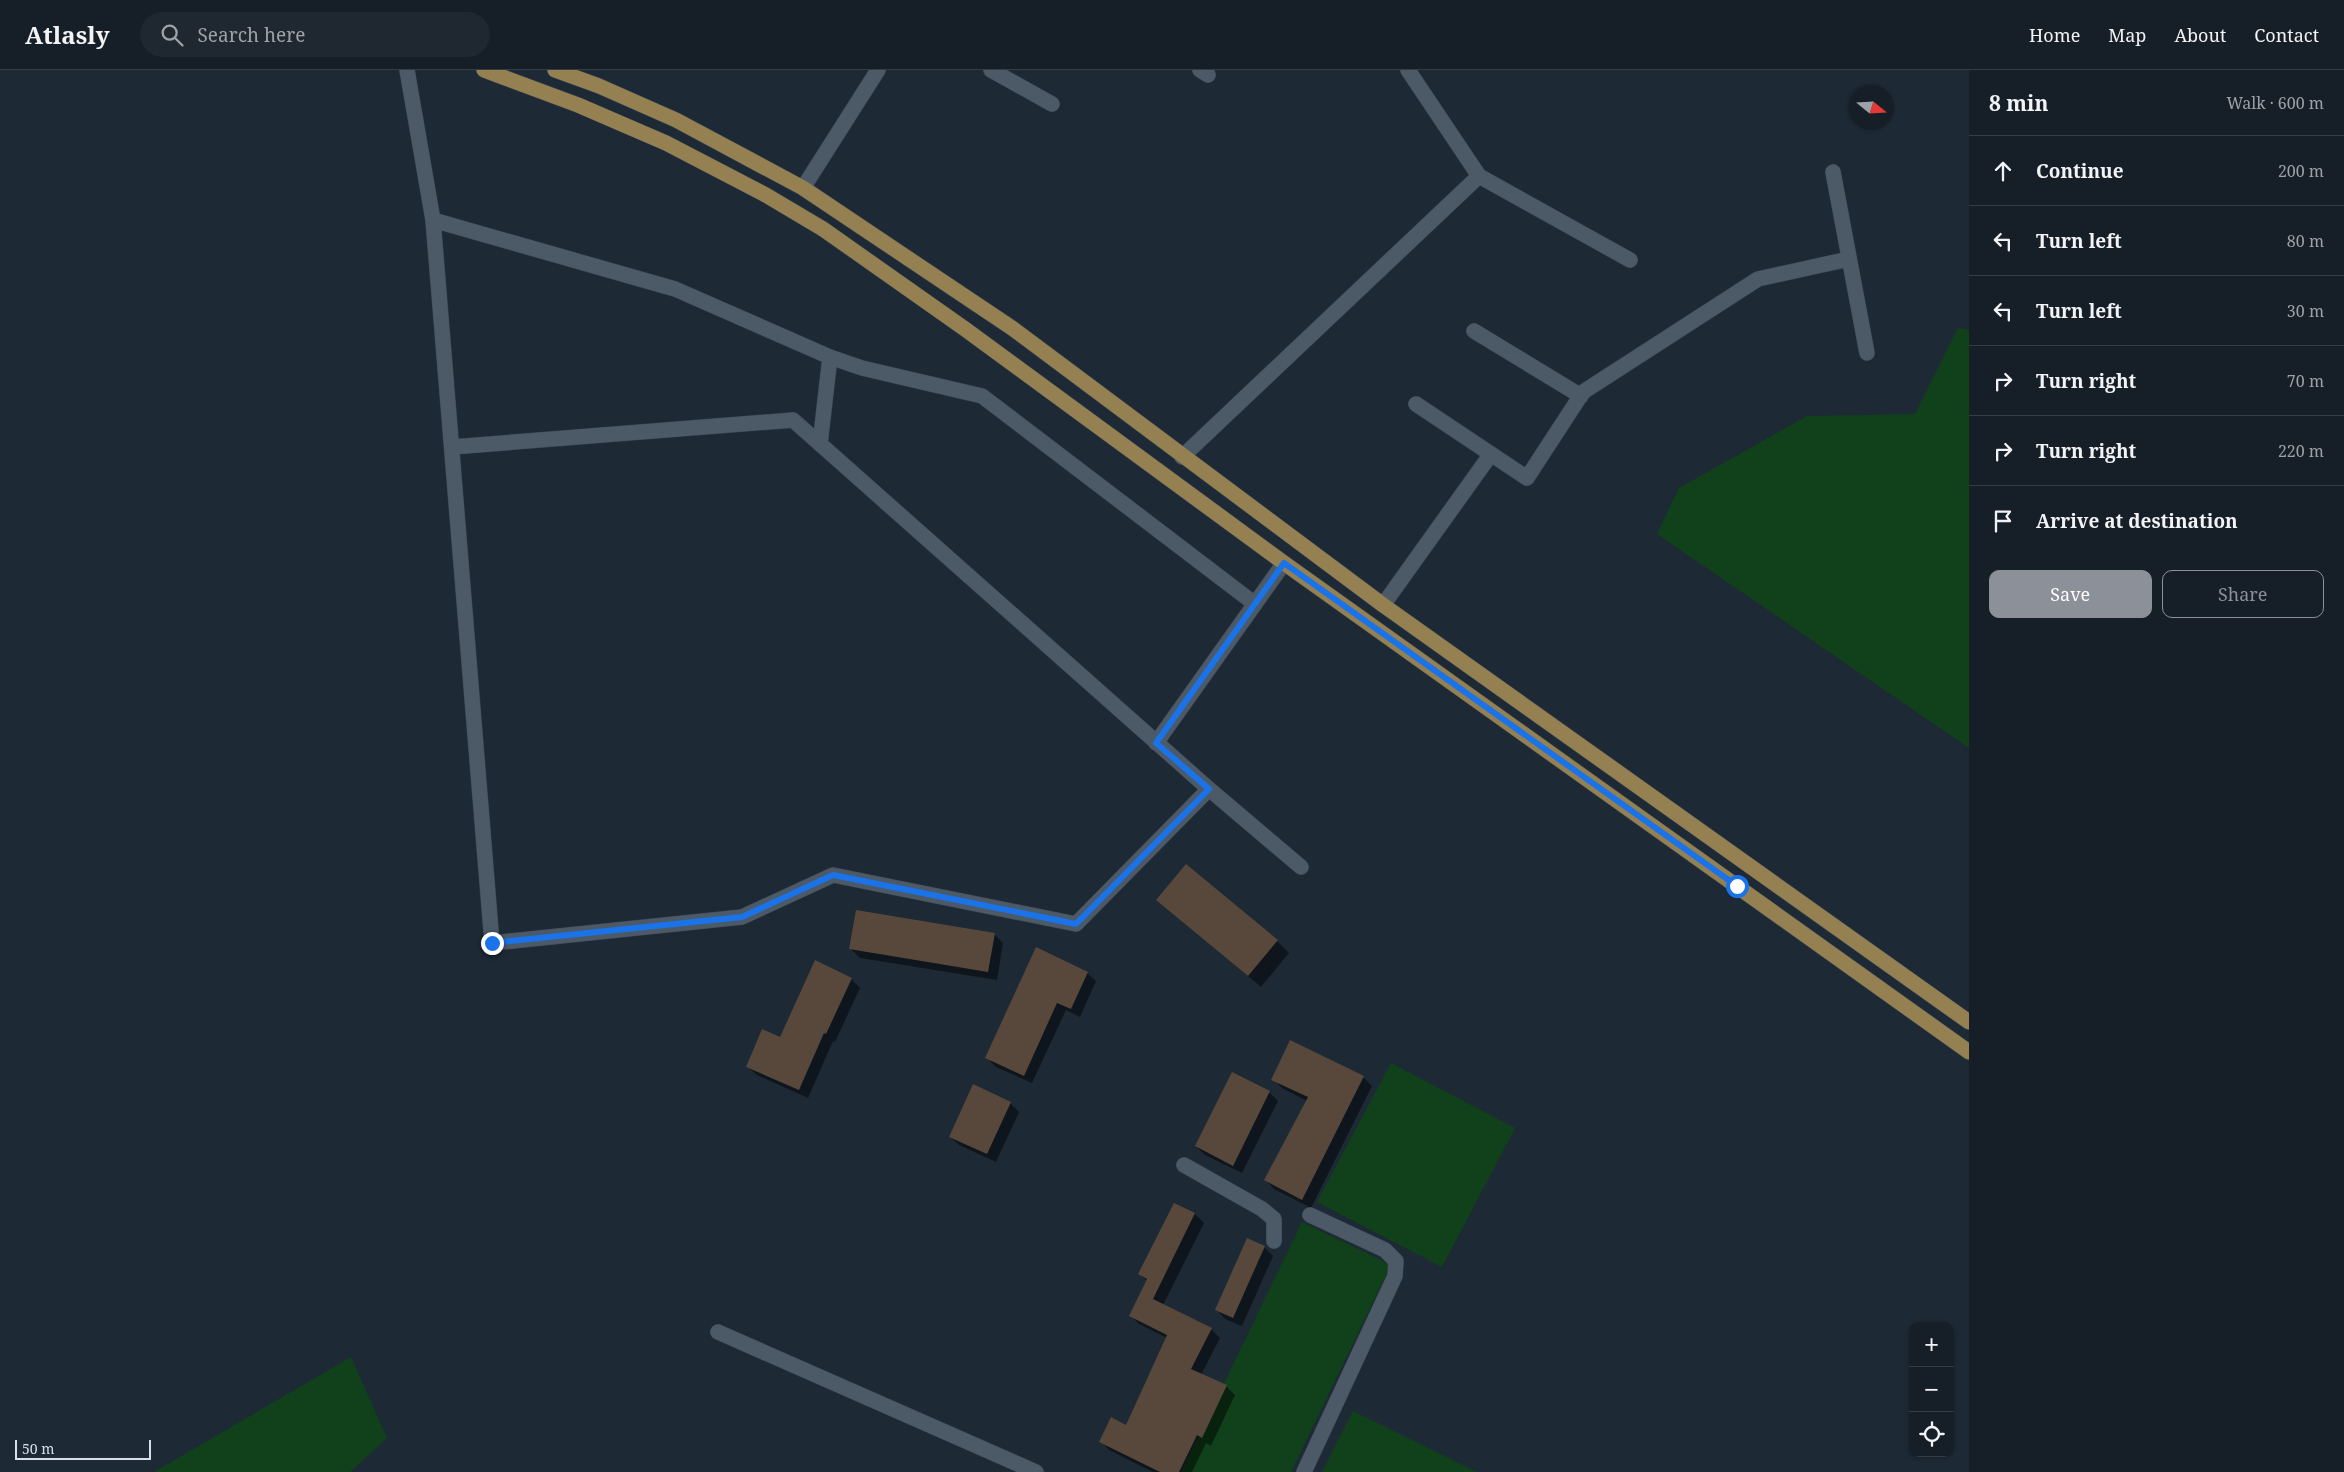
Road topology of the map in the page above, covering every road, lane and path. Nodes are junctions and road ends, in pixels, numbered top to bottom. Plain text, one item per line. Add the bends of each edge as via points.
1 (407, 70) edge
2 (484, 70) edge
3 (555, 70) edge
4 (878, 70) edge
5 (992, 70) edge
6 (1408, 70) edge
7 (1052, 104) dead end
8 (1833, 172) dead end
9 (1479, 176) junction
10 (803, 188) junction
11 (433, 220) junction
12 (1849, 259) junction
13 (1630, 260) dead end
14 (1474, 331) dead end
15 (1866, 353) dead end
16 (830, 357) junction
17 (1581, 396) junction
18 (1416, 404) dead end
19 (820, 444) junction
20 (452, 447) junction
21 (1491, 454) junction
22 (1182, 457) junction
23 (1284, 563) junction
24 (1256, 604) junction
25 (1383, 605) junction
26 (1156, 743) junction
27 (1209, 789) junction
28 (1301, 867) dead end
29 (1899, 972) junction
30 (1884, 991) junction
31 (1969, 1022) edge
32 (1969, 1052) edge
33 (1184, 1166) dead end
34 (1310, 1215) dead end
35 (1274, 1241) dead end
36 (718, 1332) dead end
37 (1036, 1472) edge
38 (1304, 1472) edge

1 - 11 street
2 - 23 main road via 578,105 666,143 800,215 965,330
3 - 10 main road via 676,120
4 - 10 street
5 - 7 street
6 - 9 street
8 - 12 street
9 - 13 street
9 - 22 street
10 - 22 main road via 1048,353
11 - 16 street via 675,289
11 - 20 street
12 - 15 street
12 - 17 street via 1758,279
14 - 17 street
16 - 19 street
16 - 24 street via 862,368 982,396
17 - 21 street via 1527,478
18 - 21 street
19 - 20 street via 793,420
19 - 26 street
20 - 27 street via 492,943 742,917 833,875 1076,924
21 - 25 street
22 - 25 main road
23 - 24 street
23 - 30 main road
24 - 26 street
25 - 29 main road
26 - 27 street
27 - 28 street
29 - 30 main road
29 - 31 main road
30 - 32 main road
33 - 35 street via 1262,1209 1274,1219
34 - 38 street via 1384,1250 1396,1261 1395,1276
36 - 37 street

